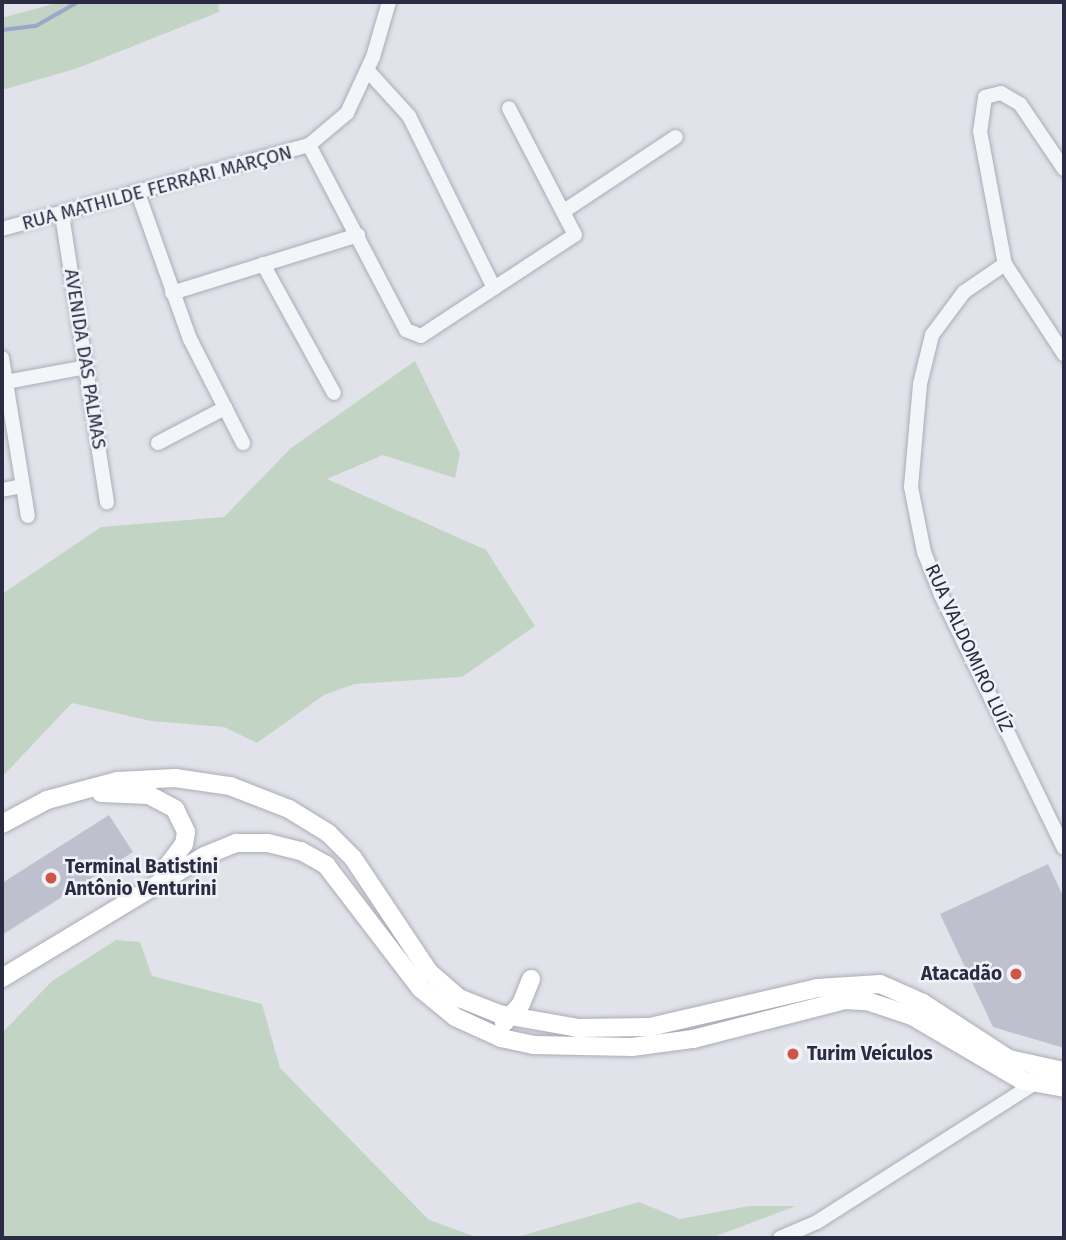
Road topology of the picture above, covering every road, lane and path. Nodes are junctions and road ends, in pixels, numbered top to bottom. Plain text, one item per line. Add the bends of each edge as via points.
1 (389, 2) edge
2 (368, 71) junction
3 (509, 108) dead end
4 (676, 137) dead end
5 (309, 145) junction
6 (1064, 169) edge
7 (139, 196) junction
8 (565, 211) junction
9 (62, 215) junction
10 (2, 229) edge
11 (358, 234) junction
12 (263, 264) junction
13 (1005, 264) junction
14 (494, 288) junction
15 (172, 293) junction
16 (1064, 354) edge
17 (2, 358) edge
18 (86, 367) junction
19 (6, 382) junction
20 (334, 393) dead end
21 (6, 406) edge
22 (225, 408) junction
23 (158, 443) dead end
24 (243, 443) dead end
25 (22, 486) junction
26 (2, 489) edge
27 (107, 503) dead end
28 (29, 516) dead end
29 (70, 794) junction
30 (2, 824) edge
31 (1064, 848) edge
32 (88, 924) junction
33 (390, 948) junction
34 (2, 978) edge
35 (531, 979) dead end
36 (512, 1017) junction
37 (1064, 1071) edge
38 (1040, 1077) junction
39 (1064, 1088) edge
40 (780, 1238) edge

1 - 2 street, RUA MATHILDE FERRARI MARÇON
2 - 5 street, RUA MATHILDE FERRARI MARÇON via 347,113
2 - 14 street via 409,116
3 - 8 street
4 - 8 street
5 - 7 street, RUA MATHILDE FERRARI MARÇON
5 - 11 street
6 - 13 street via 1020,104 1001,93 985,97 980,131
7 - 9 street, RUA MATHILDE FERRARI MARÇON
7 - 15 street
8 - 14 street via 573,238
9 - 10 street, RUA MATHILDE FERRARI MARÇON
9 - 18 street, AVENIDA DAS PALMAS
11 - 12 street
11 - 14 street via 411,335 421,336
12 - 15 street
12 - 20 street
13 - 16 street
13 - 31 street, RUA VALDOMIRO LUÍZ via 964,292 932,335 918,397 911,487 924,552 941,595
15 - 22 street
17 - 19 street
18 - 19 street
18 - 27 street, AVENIDA DAS PALMAS
19 - 21 street
21 - 25 street
22 - 23 street
22 - 24 street
25 - 26 street
25 - 28 street
29 - 30 main road
29 - 32 main road via 139,793 168,802 186,832 170,868
29 - 36 main road via 117,781 185,779 230,786 289,808 328,833 353,858 429,972 459,998
32 - 33 main road via 220,848 268,843 301,851 326,865
32 - 34 main road
33 - 36 main road via 447,998 482,1020 496,1024
33 - 38 main road via 421,988 454,1017 522,1042 632,1047 693,1039 845,1000 867,1000 912,1016 1000,1070
35 - 36 main road
36 - 38 main road via 578,1028 650,1027 817,988 880,984 923,1003
37 - 38 main road
38 - 39 main road
38 - 40 street via 817,1222

